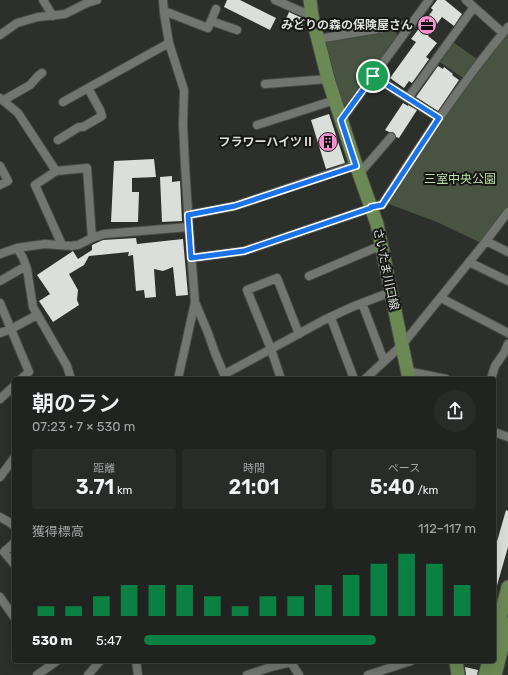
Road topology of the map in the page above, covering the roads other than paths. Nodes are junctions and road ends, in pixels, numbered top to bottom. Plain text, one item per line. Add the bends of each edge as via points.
1 (43, 0) edge
2 (97, 0) edge
3 (163, 0) edge
4 (275, 0) edge
5 (310, 0) edge
6 (429, 0) edge
7 (466, 0) edge
8 (474, 7) junction
9 (216, 9) dead end
10 (164, 11) junction
11 (52, 16) junction
12 (312, 16) junction
13 (211, 21) junction
14 (411, 25) junction
15 (237, 30) dead end
16 (506, 30) edge
17 (0, 35) edge
18 (318, 39) junction
19 (169, 42) junction
20 (42, 73) dead end
21 (373, 76) junction
22 (328, 79) junction
23 (265, 84) dead end
24 (88, 88) junction
25 (408, 98) junction
26 (2, 99) edge
27 (335, 100) junction
28 (63, 102) dead end
29 (439, 118) junction
30 (341, 120) junction
31 (257, 125) dead end
32 (391, 137) dead end
33 (58, 140) dead end
34 (0, 166) edge
35 (358, 170) junction
36 (56, 171) junction
37 (0, 185) edge
38 (371, 208) junction
39 (508, 212) edge
40 (188, 215) junction
41 (189, 227) junction
42 (92, 238) junction
43 (486, 241) junction
44 (62, 245) junction
45 (382, 245) junction
46 (17, 248) junction
47 (508, 252) edge
48 (0, 254) edge
49 (191, 258) junction
50 (469, 262) junction
51 (26, 266) junction
52 (309, 276) dead end
53 (0, 281) edge
54 (508, 281) edge
55 (391, 292) junction
56 (441, 298) junction
57 (194, 302) junction
58 (0, 303) edge
59 (362, 303) junction
60 (37, 315) junction
61 (331, 318) junction
62 (11, 328) junction
63 (0, 333) edge
64 (508, 333) edge
65 (299, 334) junction
66 (508, 344) edge
67 (402, 345) junction
68 (270, 349) junction
69 (384, 362) junction
70 (408, 375) edge
71 (70, 376) edge
72 (23, 377) edge
73 (178, 377) edge
74 (225, 377) edge
75 (280, 377) edge
76 (353, 377) edge
77 (367, 377) edge
78 (427, 377) edge
79 (492, 377) edge
80 (12, 388) edge
81 (0, 399) edge
82 (496, 433) edge
83 (508, 437) edge
84 (12, 461) edge
85 (0, 477) edge
86 (0, 517) edge
87 (12, 524) edge
88 (12, 545) edge
89 (12, 562) edge
90 (508, 587) edge
91 (0, 597) edge
92 (12, 614) edge
93 (508, 623) edge
94 (496, 633) edge
95 (54, 663) edge
96 (98, 663) edge
97 (136, 663) edge
98 (286, 663) edge
99 (291, 663) edge
100 (404, 663) edge
101 (456, 663) edge
102 (488, 663) edge
103 (37, 675) edge
104 (88, 675) edge
105 (138, 675) edge
106 (247, 675) edge
107 (299, 675) edge
108 (368, 675) edge
109 (458, 675) edge
110 (485, 675) edge
111 (495, 675) edge

1 - 11 street
2 - 11 street via 65,14
3 - 10 street
4 - 12 street
5 - 12 main road, さいたま川口線
6 - 14 street
7 - 8 street
8 - 16 street
8 - 25 street
9 - 13 street
10 - 13 street via 208,28
10 - 19 street
11 - 17 street via 17,23
12 - 18 main road, さいたま川口線
13 - 15 street
14 - 18 street
14 - 21 street
16 - 29 street
18 - 22 main road, さいたま川口線
19 - 24 street
19 - 40 street via 184,90 183,124
20 - 26 street via 30,85
21 - 25 street
21 - 30 street
22 - 23 street
22 - 27 main road, さいたま川口線
24 - 28 street
24 - 33 street via 102,116
25 - 29 street
26 - 36 street via 18,113
27 - 30 main road, さいたま川口線
27 - 31 street
29 - 38 street via 382,205
30 - 35 main road, さいたま川口線
32 - 35 street
34 - 37 street via 8,181
35 - 38 main road, さいたま川口線
35 - 40 street via 235,206
36 - 42 street via 87,168
36 - 44 street via 35,185
38 - 45 main road, さいたま川口線
38 - 49 street via 244,251
39 - 43 street
40 - 41 street
41 - 42 street via 104,234
41 - 49 street
42 - 44 street via 78,245
43 - 47 street
43 - 50 street
44 - 46 street via 45,244
45 - 52 street
45 - 55 main road, さいたま川口線
46 - 48 street
46 - 51 street
49 - 57 street
50 - 54 street
50 - 56 street
51 - 53 street
51 - 60 street via 33,307
55 - 59 street
55 - 67 main road, さいたま川口線
56 - 64 street
56 - 67 street
57 - 73 street
57 - 74 street
58 - 62 street
59 - 61 street
59 - 69 street
60 - 62 street
60 - 71 street via 67,366
61 - 65 street
61 - 76 street
62 - 63 street
62 - 72 street via 29,372
65 - 68 street
65 - 68 street via 277,278 247,290
66 - 79 street
67 - 69 street
67 - 70 main road, さいたま川口線
68 - 74 street
68 - 75 street
69 - 77 street
70 - 78 street
80 - 81 street
82 - 83 street
84 - 85 street
86 - 87 street
88 - 89 street via 4,552
90 - 94 main road
91 - 92 street
93 - 111 main road
95 - 103 street
96 - 104 street
97 - 105 street
98 - 106 street
99 - 107 street
100 - 108 street
101 - 109 main road
102 - 110 main road

